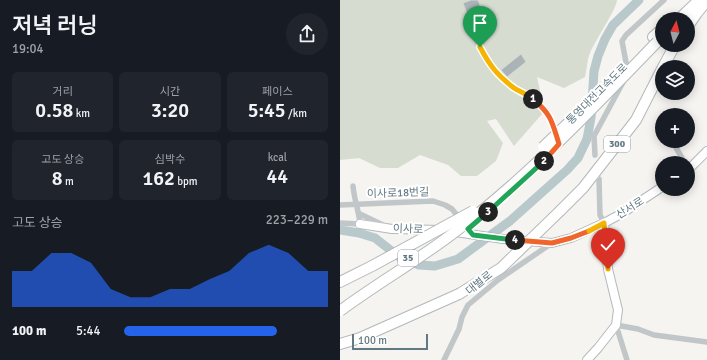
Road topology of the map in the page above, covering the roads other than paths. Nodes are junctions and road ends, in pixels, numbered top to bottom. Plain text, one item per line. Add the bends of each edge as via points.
1 (664, 0) edge
2 (690, 0) edge
3 (699, 0) edge
4 (707, 1) edge
5 (678, 12) edge
6 (686, 12) edge
7 (695, 16) edge
8 (479, 41) dead end
9 (655, 41) edge
10 (655, 41) edge
11 (655, 82) edge
12 (707, 152) edge
13 (595, 155) dead end
14 (695, 162) edge
15 (599, 179) dead end
16 (520, 183) dead end
17 (353, 186) dead end
18 (655, 191) edge
19 (356, 204) junction
20 (340, 205) edge
21 (473, 211) junction
22 (489, 211) dead end
23 (360, 214) junction
24 (340, 223) edge
25 (604, 223) junction
26 (360, 224) junction
27 (392, 229) junction
28 (472, 233) junction
29 (552, 243) junction
30 (340, 282) edge
31 (340, 303) edge
32 (340, 311) edge
33 (616, 325) junction
34 (707, 342) edge
35 (340, 344) edge
36 (444, 360) edge
37 (587, 360) edge
38 (627, 360) edge

1 - 13 street via 622,41 628,74 594,136
2 - 5 highway
3 - 6 highway
4 - 7 highway
8 - 16 lane via 495,72 544,108 551,119 559,144
9 - 21 highway, 통영대전고속도로 / 35, bridge
10 - 32 highway, 통영대전고속도로 / 35, bridge via 579,123 504,193 425,255
11 - 35 highway, 300, bridge via 636,120 583,188 501,268 459,294 360,338
12 - 14 street
15 - 25 street via 600,214
17 - 19 street, 이사로18번길
18 - 25 street, 산서로
19 - 20 street, 이사로18번길
19 - 23 street
19 - 28 street, 이사로18번길 via 433,201 452,209
21 - 30 highway, bridge
21 - 31 highway, 통영대전고속도로 / 35, bridge via 421,250
22 - 28 lane
23 - 26 street
23 - 27 street
24 - 26 street, 이사로
25 - 29 street via 571,238
25 - 33 street, 산서로 via 608,269 618,310
26 - 27 street, 이사로
27 - 28 street, 이사로
28 - 29 street, 이사로
29 - 36 street, 대별로 via 498,280 468,305
33 - 34 street via 638,329 654,336
33 - 37 street
33 - 38 street, 산서로

